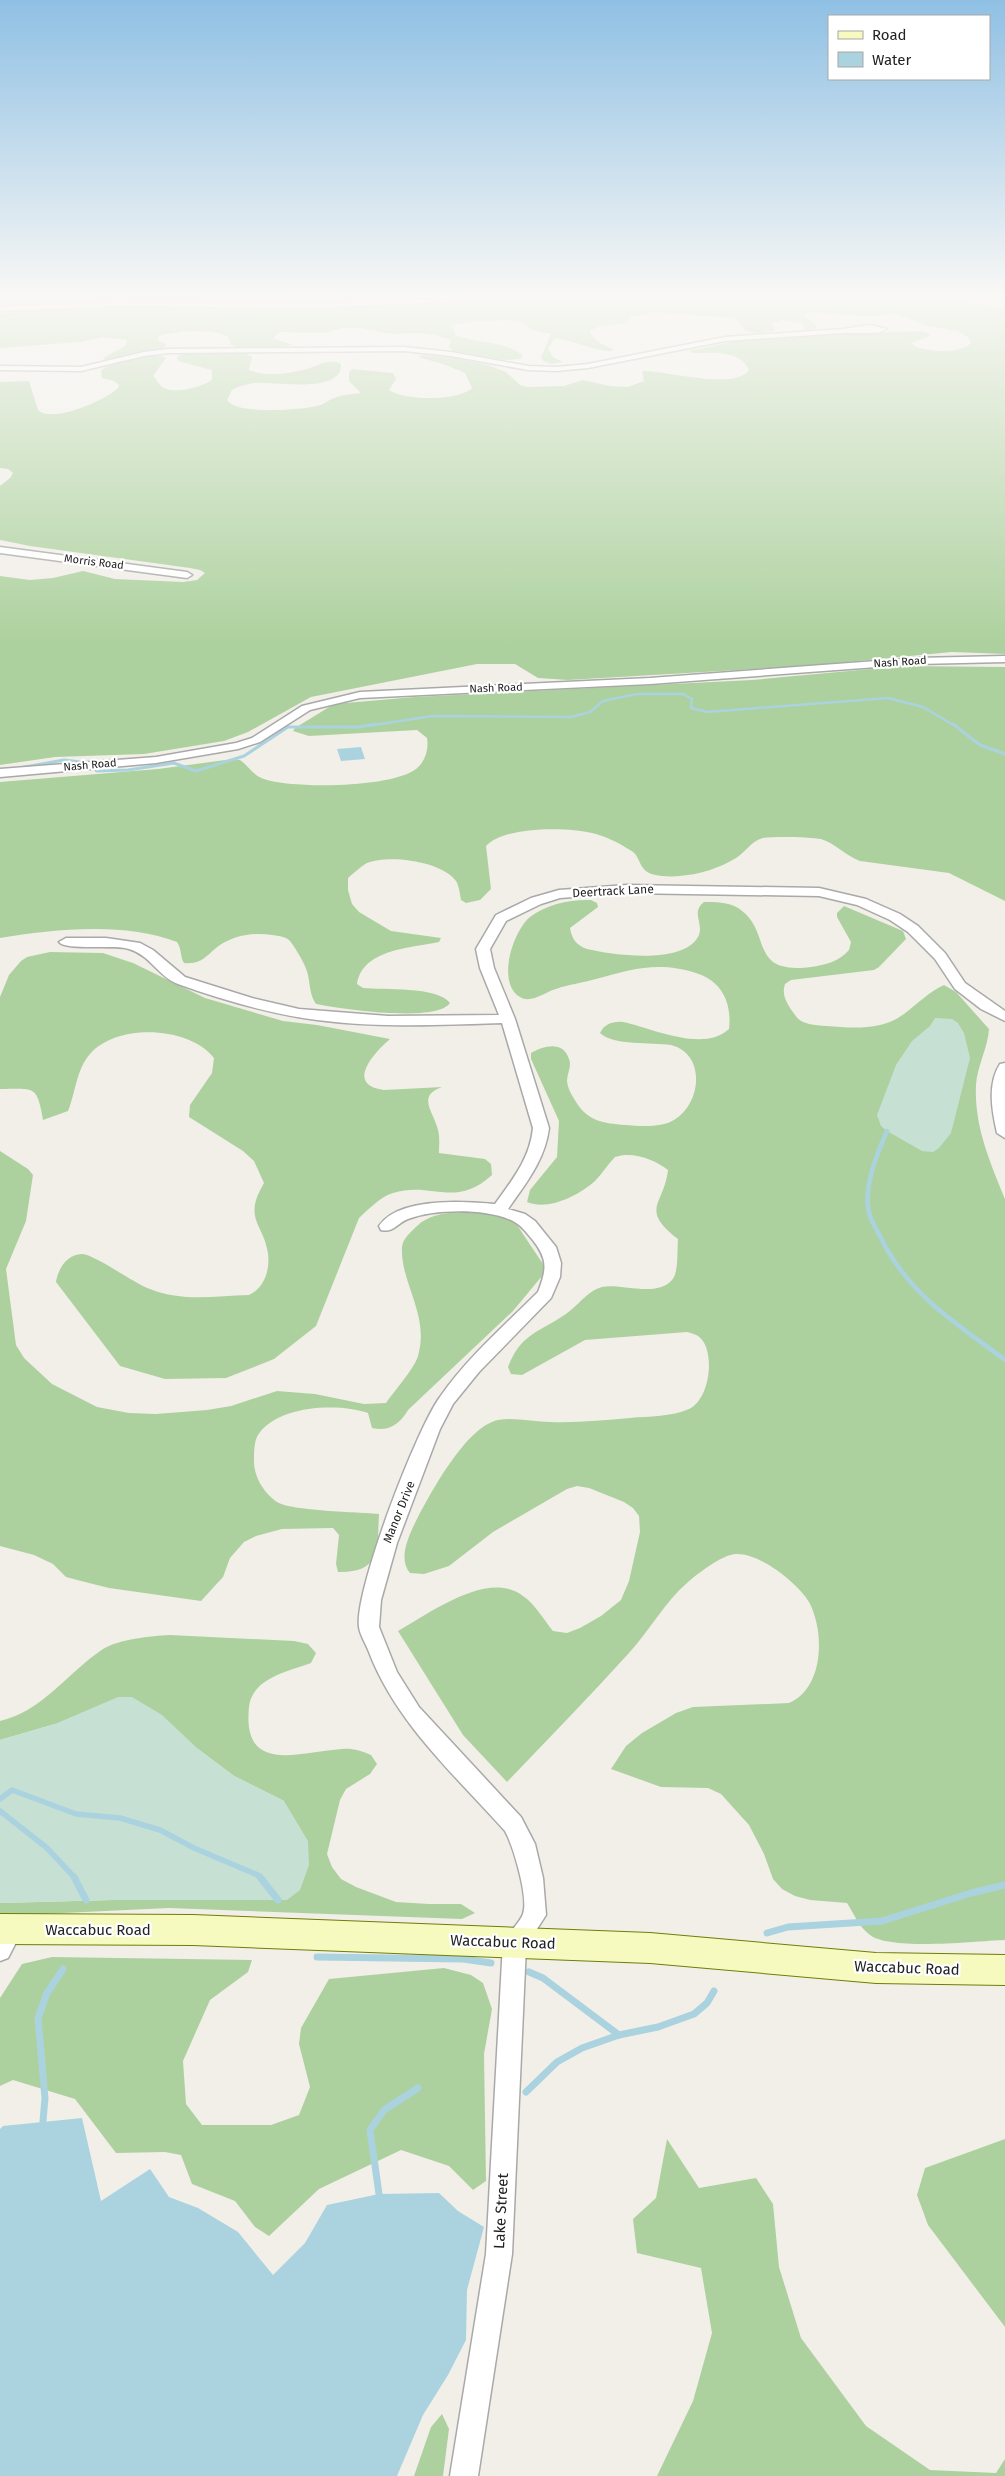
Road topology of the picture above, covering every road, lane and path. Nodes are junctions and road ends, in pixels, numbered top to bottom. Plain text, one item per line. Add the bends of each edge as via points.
1 (0, 550) edge
2 (187, 575) dead end
3 (1005, 658) edge
4 (0, 773) edge
5 (66, 942) dead end
6 (1005, 1017) edge
7 (508, 1019) junction
8 (1005, 1067) edge
9 (1005, 1133) edge
10 (498, 1211) junction
11 (387, 1226) dead end
12 (4, 1936) edge
13 (515, 1944) junction
14 (1005, 1970) edge
15 (464, 2476) edge

1 - 2 street, Morris Road
3 - 4 street, Nash Road via 917,661 650,681 360,695 306,708 256,740 238,746 156,760
5 - 7 street via 134,946 145,950 171,976 180,980 317,1016 386,1020
6 - 7 street, Deertrack Lane via 960,986 940,956 895,917 861,902 819,892 726,888 580,891 536,901 501,918 483,949 487,968
7 - 10 street, Deertrack Lane via 533,1096 541,1140 535,1157
8 - 9 street via 998,1090 999,1112
10 - 11 street, Manor Drive via 431,1207 400,1216
10 - 13 street, Manor Drive via 519,1218 535,1231 550,1251 552,1277 545,1294 472,1368 446,1401 431,1429 387,1543 371,1600 369,1628 388,1675 412,1713 513,1824 524,1844 532,1878 535,1915
12 - 13 main road, Waccabuc Road via 192,1930
13 - 14 main road, Waccabuc Road via 650,1948 876,1968
13 - 15 street, Lake Street via 499,2254

